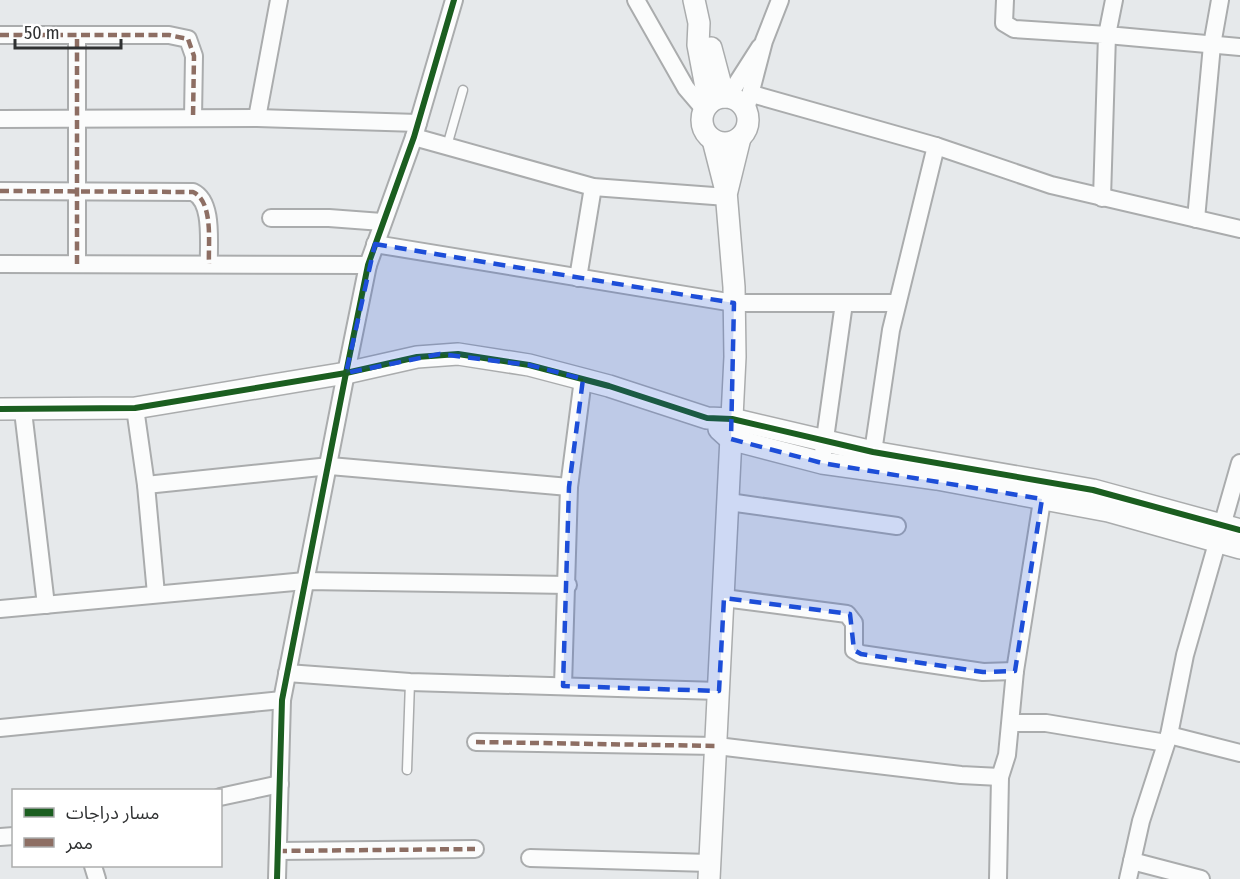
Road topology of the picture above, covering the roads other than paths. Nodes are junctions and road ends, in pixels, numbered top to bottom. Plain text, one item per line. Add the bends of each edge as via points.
1 (279, 0) edge
2 (454, 0) edge
3 (636, 0) edge
4 (694, 0) edge
5 (780, 0) edge
6 (1005, 0) edge
7 (1114, 0) edge
8 (1220, 0) edge
9 (0, 35) edge
10 (77, 35) junction
11 (1107, 35) junction
12 (764, 41) junction
13 (1212, 45) junction
14 (1240, 47) edge
15 (463, 90) dead end
16 (716, 101) junction
17 (749, 102) junction
18 (193, 118) junction
19 (257, 118) junction
20 (0, 119) edge
21 (77, 120) junction
22 (416, 130) junction
23 (740, 138) junction
24 (713, 140) junction
25 (447, 146) junction
26 (936, 146) junction
27 (593, 187) junction
28 (76, 190) junction
29 (0, 191) edge
30 (727, 194) junction
31 (1102, 198) junction
32 (271, 218) dead end
33 (1196, 219) junction
34 (382, 222) junction
35 (1240, 229) edge
36 (375, 244) junction
37 (0, 264) edge
38 (77, 264) junction
39 (209, 264) junction
40 (368, 265) junction
41 (578, 278) junction
42 (734, 303) junction
43 (844, 303) junction
44 (897, 303) junction
45 (346, 373) junction
46 (583, 379) junction
47 (135, 408) junction
48 (0, 410) edge
49 (23, 411) junction
50 (731, 429) junction
51 (823, 452) junction
52 (873, 452) junction
53 (1240, 463) edge
54 (330, 466) junction
55 (146, 485) junction
56 (569, 487) junction
57 (1044, 490) junction
58 (729, 502) junction
59 (897, 526) dead end
60 (1227, 532) edge
61 (1240, 548) edge
62 (305, 581) junction
63 (568, 585) junction
64 (156, 594) junction
65 (724, 598) junction
66 (45, 605) junction
67 (0, 609) edge
68 (1015, 670) junction
69 (287, 673) junction
70 (410, 682) junction
71 (564, 686) junction
72 (719, 691) junction
73 (282, 700) junction
74 (1011, 723) junction
75 (0, 728) edge
76 (1167, 739) junction
77 (476, 742) dead end
78 (717, 746) junction
79 (1240, 753) edge
80 (407, 770) dead end
81 (1000, 777) junction
82 (280, 784) junction
83 (222, 796) edge
84 (475, 849) dead end
85 (278, 851) junction
86 (530, 858) dead end
87 (1132, 861) junction
88 (713, 875) edge
89 (277, 879) edge
90 (999, 879) edge
91 (1128, 879) edge
92 (1201, 879) edge

1 - 19 street
2 - 22 street
3 - 16 street via 686,88
4 - 16 street via 698,45
5 - 12 street
6 - 11 street via 1004,23 1014,30
7 - 11 street
8 - 13 street
9 - 10 street
10 - 18 street via 169,35 188,39 194,56
10 - 21 street
11 - 13 street
11 - 31 street
12 - 16 street
12 - 17 street
13 - 14 street
13 - 33 street
15 - 25 lane
16 - 17 street
16 - 24 street via 703,128
17 - 23 street via 748,125
17 - 26 street
18 - 19 street
18 - 21 street
19 - 22 street
20 - 21 street
21 - 28 street
22 - 25 street
22 - 34 street
23 - 24 street via 729,143
23 - 30 street
24 - 30 street
25 - 27 street
26 - 31 street
26 - 44 street
27 - 30 street
27 - 41 street
28 - 29 street
28 - 38 street
28 - 39 street via 182,191 198,195 207,211
30 - 42 street
31 - 33 street
32 - 34 street
33 - 35 street
34 - 36 street
36 - 40 street
36 - 41 street
37 - 38 street
38 - 39 street
39 - 40 street
40 - 45 street
41 - 42 street
42 - 43 street
42 - 50 street
43 - 44 street
43 - 51 street
44 - 52 street
45 - 46 street via 440,354 529,365
45 - 47 street
45 - 54 street
46 - 50 street
46 - 56 street
47 - 49 street
47 - 55 street
48 - 49 street
49 - 66 street
50 - 51 street
50 - 58 street
51 - 52 street
51 - 57 street via 937,478
52 - 57 street
53 - 60 street
54 - 55 street
54 - 56 street
54 - 62 street
55 - 64 street
56 - 63 street
57 - 60 street via 1093,490
57 - 68 street
58 - 59 street
58 - 65 street
60 - 61 street
60 - 76 street via 1185,655
62 - 63 street
62 - 64 street
62 - 69 street
63 - 71 street
64 - 66 street
65 - 68 street via 847,614 854,622 854,650 861,654 983,672
65 - 72 street
66 - 67 street
68 - 74 street
69 - 70 street
69 - 73 street
70 - 71 street
70 - 80 lane
71 - 72 street
72 - 78 street
73 - 75 street
73 - 82 street
74 - 76 street via 1046,723
74 - 81 street
76 - 79 street
76 - 87 street
77 - 78 street
78 - 81 street
78 - 88 street
81 - 90 street
82 - 83 street
82 - 85 street
84 - 85 street
85 - 89 street
86 - 88 street
87 - 91 street
87 - 92 street

